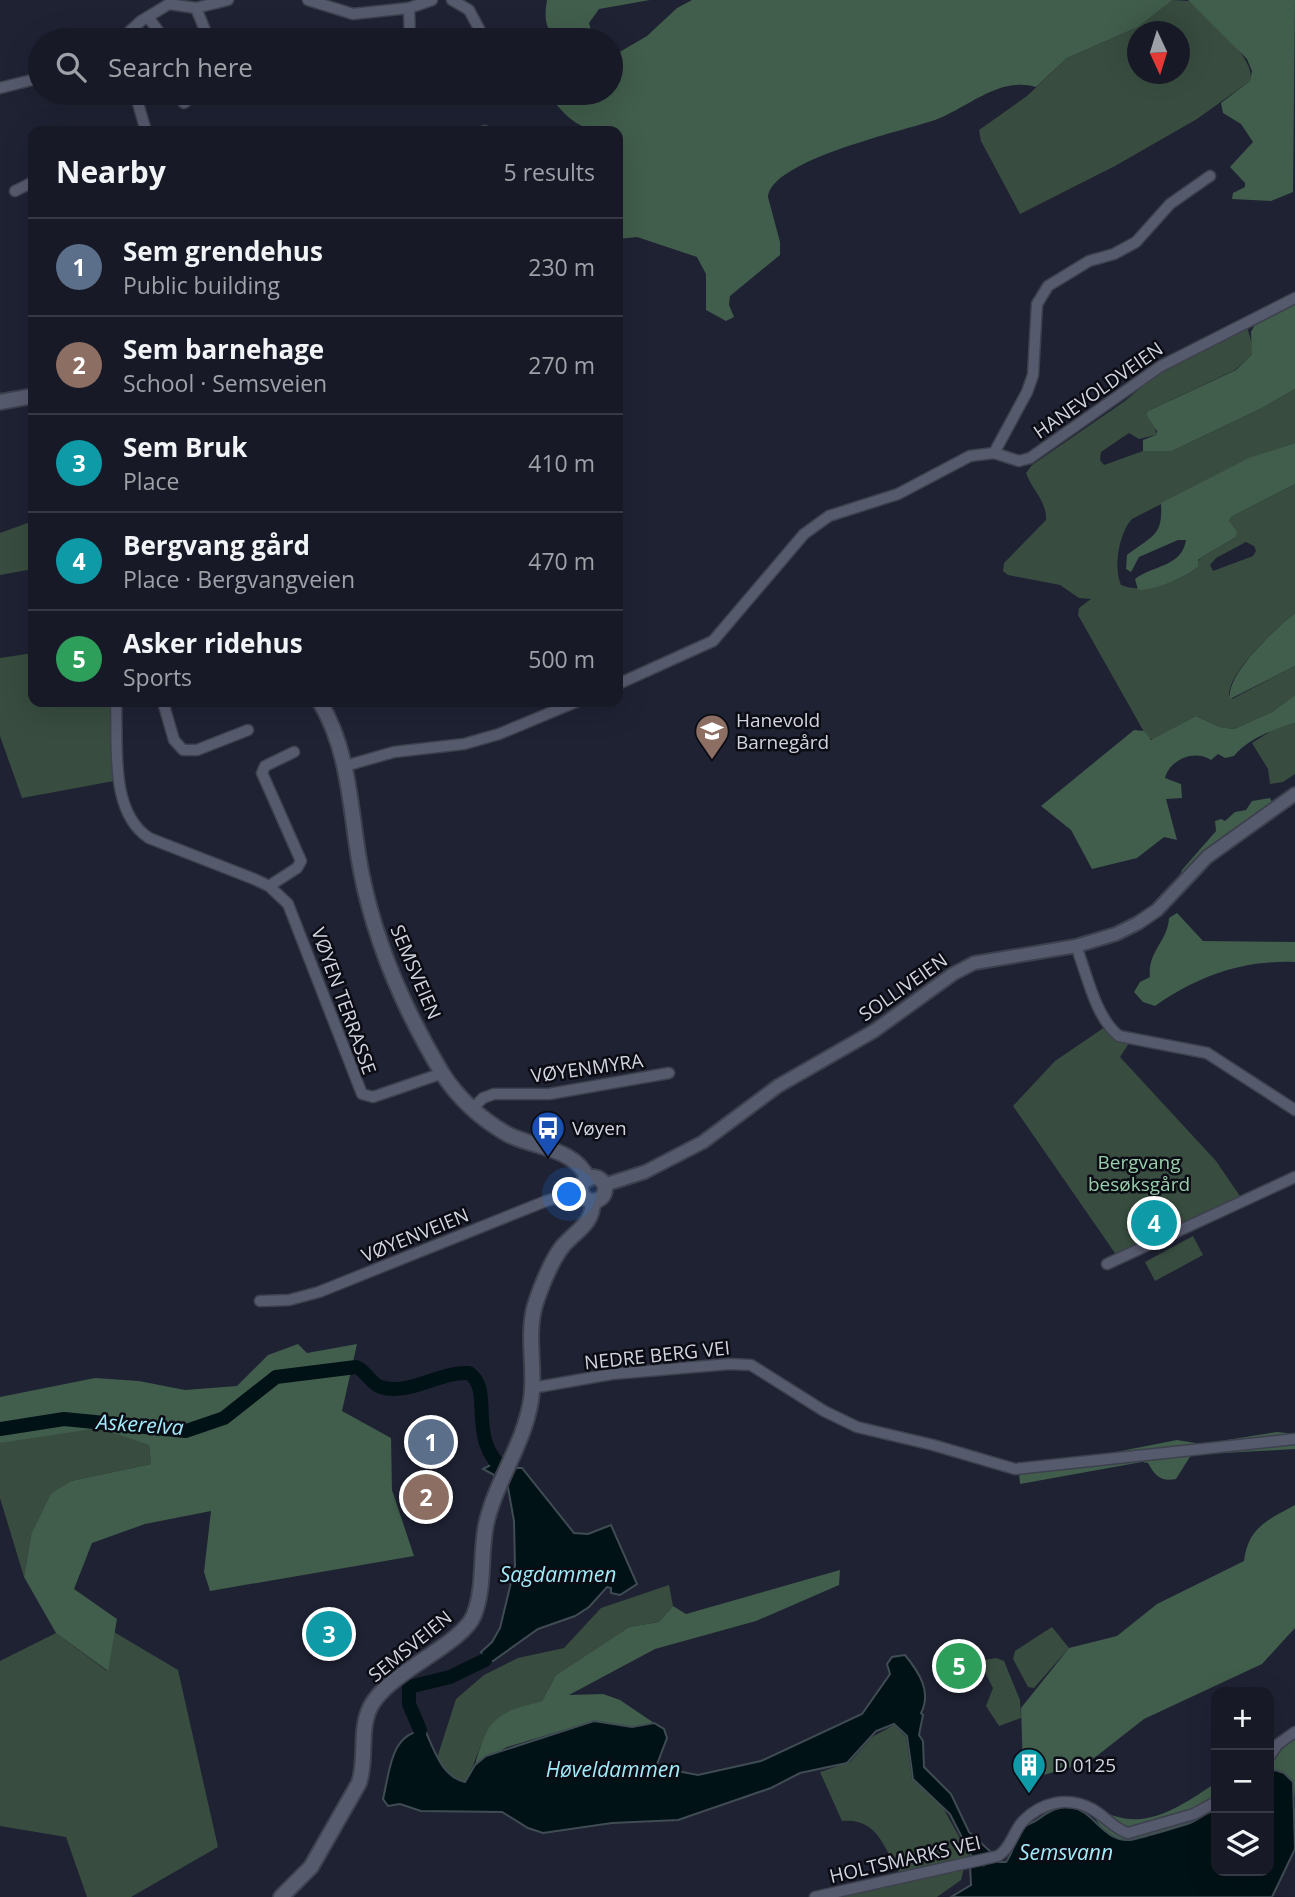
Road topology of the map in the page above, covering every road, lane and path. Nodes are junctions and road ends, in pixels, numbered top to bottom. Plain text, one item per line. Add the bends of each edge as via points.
1 (228, 0) edge
2 (308, 0) edge
3 (432, 0) edge
4 (452, 0) edge
5 (196, 8) junction
6 (409, 8) junction
7 (148, 17) junction
8 (135, 28) edge
9 (157, 28) edge
10 (204, 28) edge
11 (410, 28) edge
12 (479, 28) edge
13 (28, 81) edge
14 (0, 88) edge
15 (138, 105) edge
16 (142, 126) edge
17 (1210, 176) dead end
18 (28, 184) edge
19 (15, 191) dead end
20 (1295, 298) edge
21 (28, 397) edge
22 (0, 402) edge
23 (994, 453) junction
24 (623, 682) edge
25 (116, 707) edge
26 (166, 707) edge
27 (322, 707) edge
28 (564, 707) edge
29 (248, 730) dead end
30 (294, 752) dead end
31 (345, 766) junction
32 (1295, 793) edge
33 (268, 886) junction
34 (1076, 946) junction
35 (443, 1073) junction
36 (669, 1073) dead end
37 (472, 1109) junction
38 (1295, 1110) edge
39 (1295, 1177) edge
40 (584, 1185) junction
41 (604, 1185) junction
42 (593, 1201) junction
43 (1107, 1264) dead end
44 (260, 1301) dead end
45 (532, 1388) junction
46 (1295, 1439) edge
47 (1295, 1732) edge
48 (1274, 1750) edge
49 (1211, 1805) edge
50 (281, 1897) edge
51 (815, 1897) edge

1 - 5 street
2 - 6 street via 353,14
3 - 6 street
4 - 12 street via 469,9
5 - 7 street via 169,4
5 - 10 street
6 - 11 street
7 - 8 street
7 - 9 street
13 - 14 street
15 - 16 street
17 - 23 street, HANEVOLDVEIEN via 1170,204 1136,242 1089,261 1048,286 1037,304 1033,375
18 - 19 street
20 - 23 street, HANEVOLDVEIEN via 1227,335 1185,351 1030,458 1019,461
21 - 22 main road
23 - 24 street, HANEVOLDVEIEN via 970,456 898,494 829,516 804,534 713,641
25 - 33 street, VØYEN TERRASSE via 122,797 138,831
26 - 29 street via 174,740 183,750 198,750
27 - 31 main road, SEMSVEIEN
28 - 31 street via 464,744 394,752
30 - 33 street via 265,766 262,773 302,861
31 - 35 main road, SEMSVEIEN via 360,869 383,950
32 - 34 street, SOLLIVEIEN via 1207,857 1148,916 1116,934
33 - 35 street, VØYEN TERRASSE via 294,916 362,1094 373,1097
34 - 38 street via 1102,1015 1119,1035 1207,1053
34 - 41 street, SOLLIVEIEN via 974,964 953,974 874,1031 778,1086 703,1142
35 - 37 main road, SEMSVEIEN
36 - 37 street, VØYENMYRA via 549,1094 494,1094
37 - 40 main road, SEMSVEIEN via 510,1135 578,1162
39 - 43 street
40 - 41 main road via 599,1180
40 - 42 main road via 584,1197
40 - 44 street, VØYENVEIEN via 319,1292
41 - 42 main road via 602,1196
42 - 45 main road via 592,1214 562,1248 535,1306 530,1342
45 - 46 street, NEDRE BERG VEI via 612,1374 751,1365 857,1427 1015,1469
45 - 50 main road, SEMSVEIEN via 529,1411 486,1525 478,1601 471,1621 373,1702 365,1726 359,1783 311,1867
47 - 48 street
49 - 51 street, HOLTSMARKS VEI via 1128,1833 1092,1810 1071,1802 1055,1803 1037,1808 998,1856

